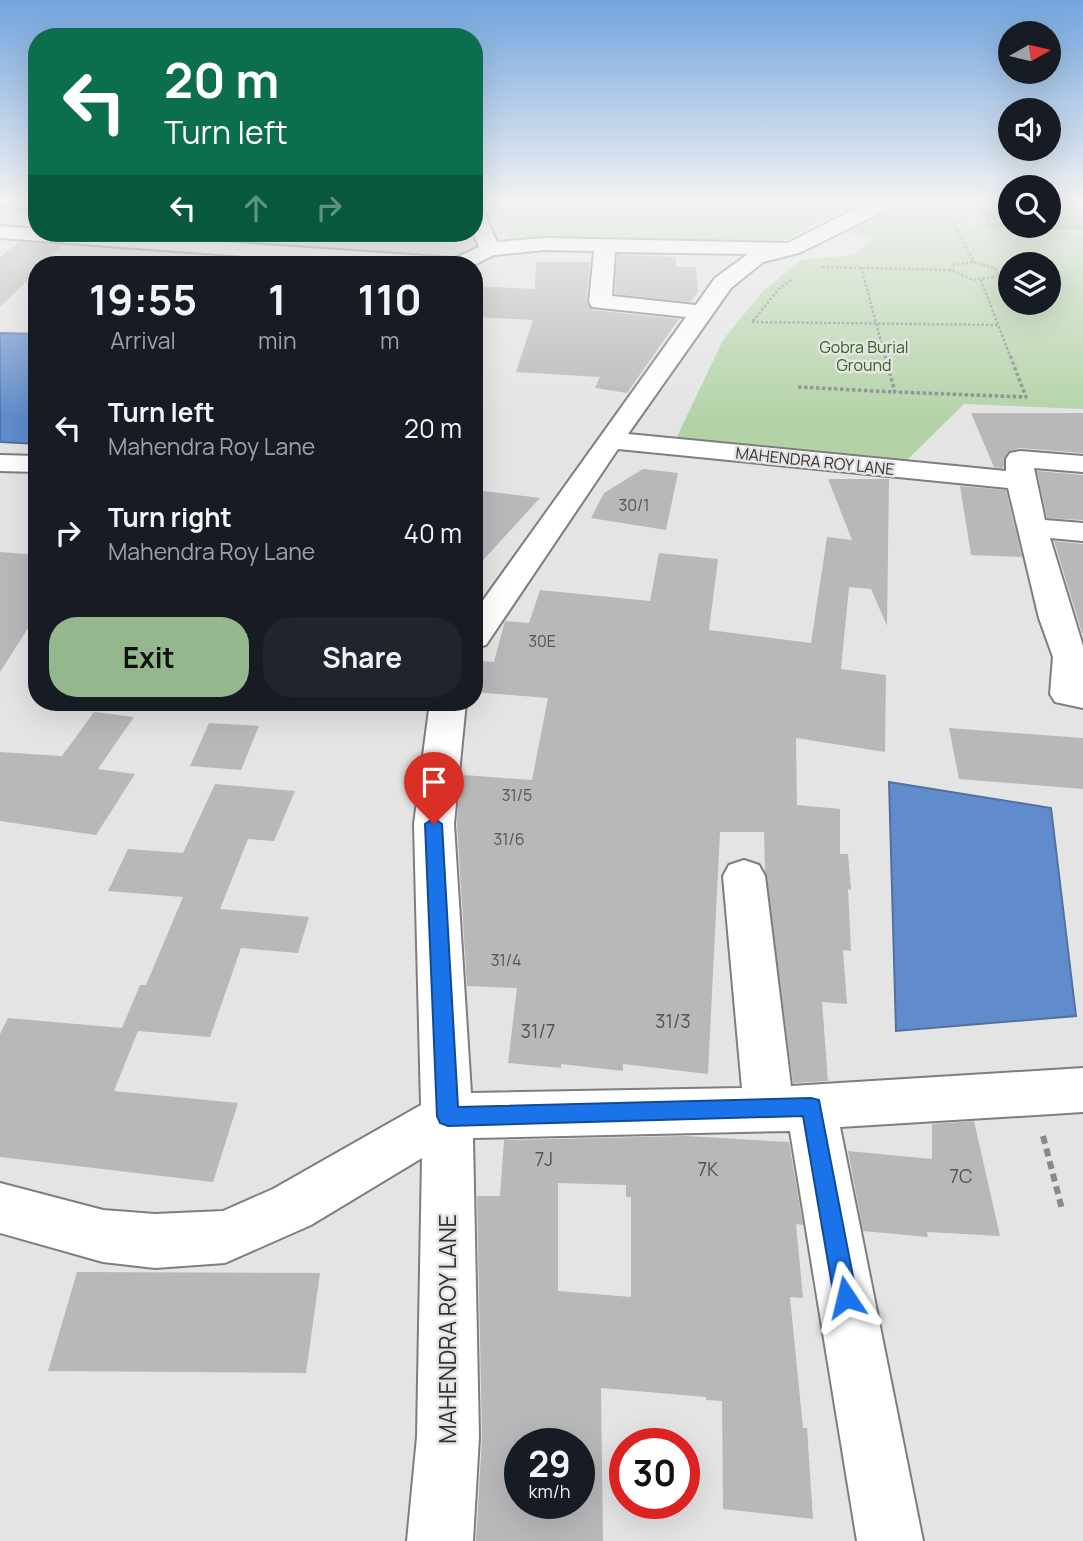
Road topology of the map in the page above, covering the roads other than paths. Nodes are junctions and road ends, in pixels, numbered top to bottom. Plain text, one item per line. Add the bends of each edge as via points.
1 (603, 274) edge
2 (735, 274) edge
3 (701, 312) junction
4 (610, 440) junction
5 (0, 463) edge
6 (28, 464) edge
7 (1083, 464) edge
8 (1020, 481) junction
9 (1032, 528) junction
10 (1083, 532) edge
11 (1067, 604) edge
12 (483, 625) edge
13 (1083, 697) edge
14 (448, 711) edge
15 (744, 876) dead end
16 (1083, 1090) edge
17 (790, 1108) junction
18 (448, 1116) junction
19 (0, 1208) edge
20 (440, 1541) edge
21 (890, 1541) edge

1 - 3 street via 600,302
2 - 3 street
3 - 4 street
4 - 8 street, MAHENDRA ROY LANE
4 - 12 street
5 - 6 street
7 - 8 street via 1020,459
8 - 9 street
9 - 10 street
9 - 11 street
11 - 13 street via 1068,694
14 - 18 street, MAHENDRA ROY LANE via 434,824
15 - 17 street
16 - 17 street
17 - 18 street
17 - 21 street
18 - 19 street via 292,1208 225,1237 155,1241 103,1236
18 - 20 street, MAHENDRA ROY LANE via 448,1437

